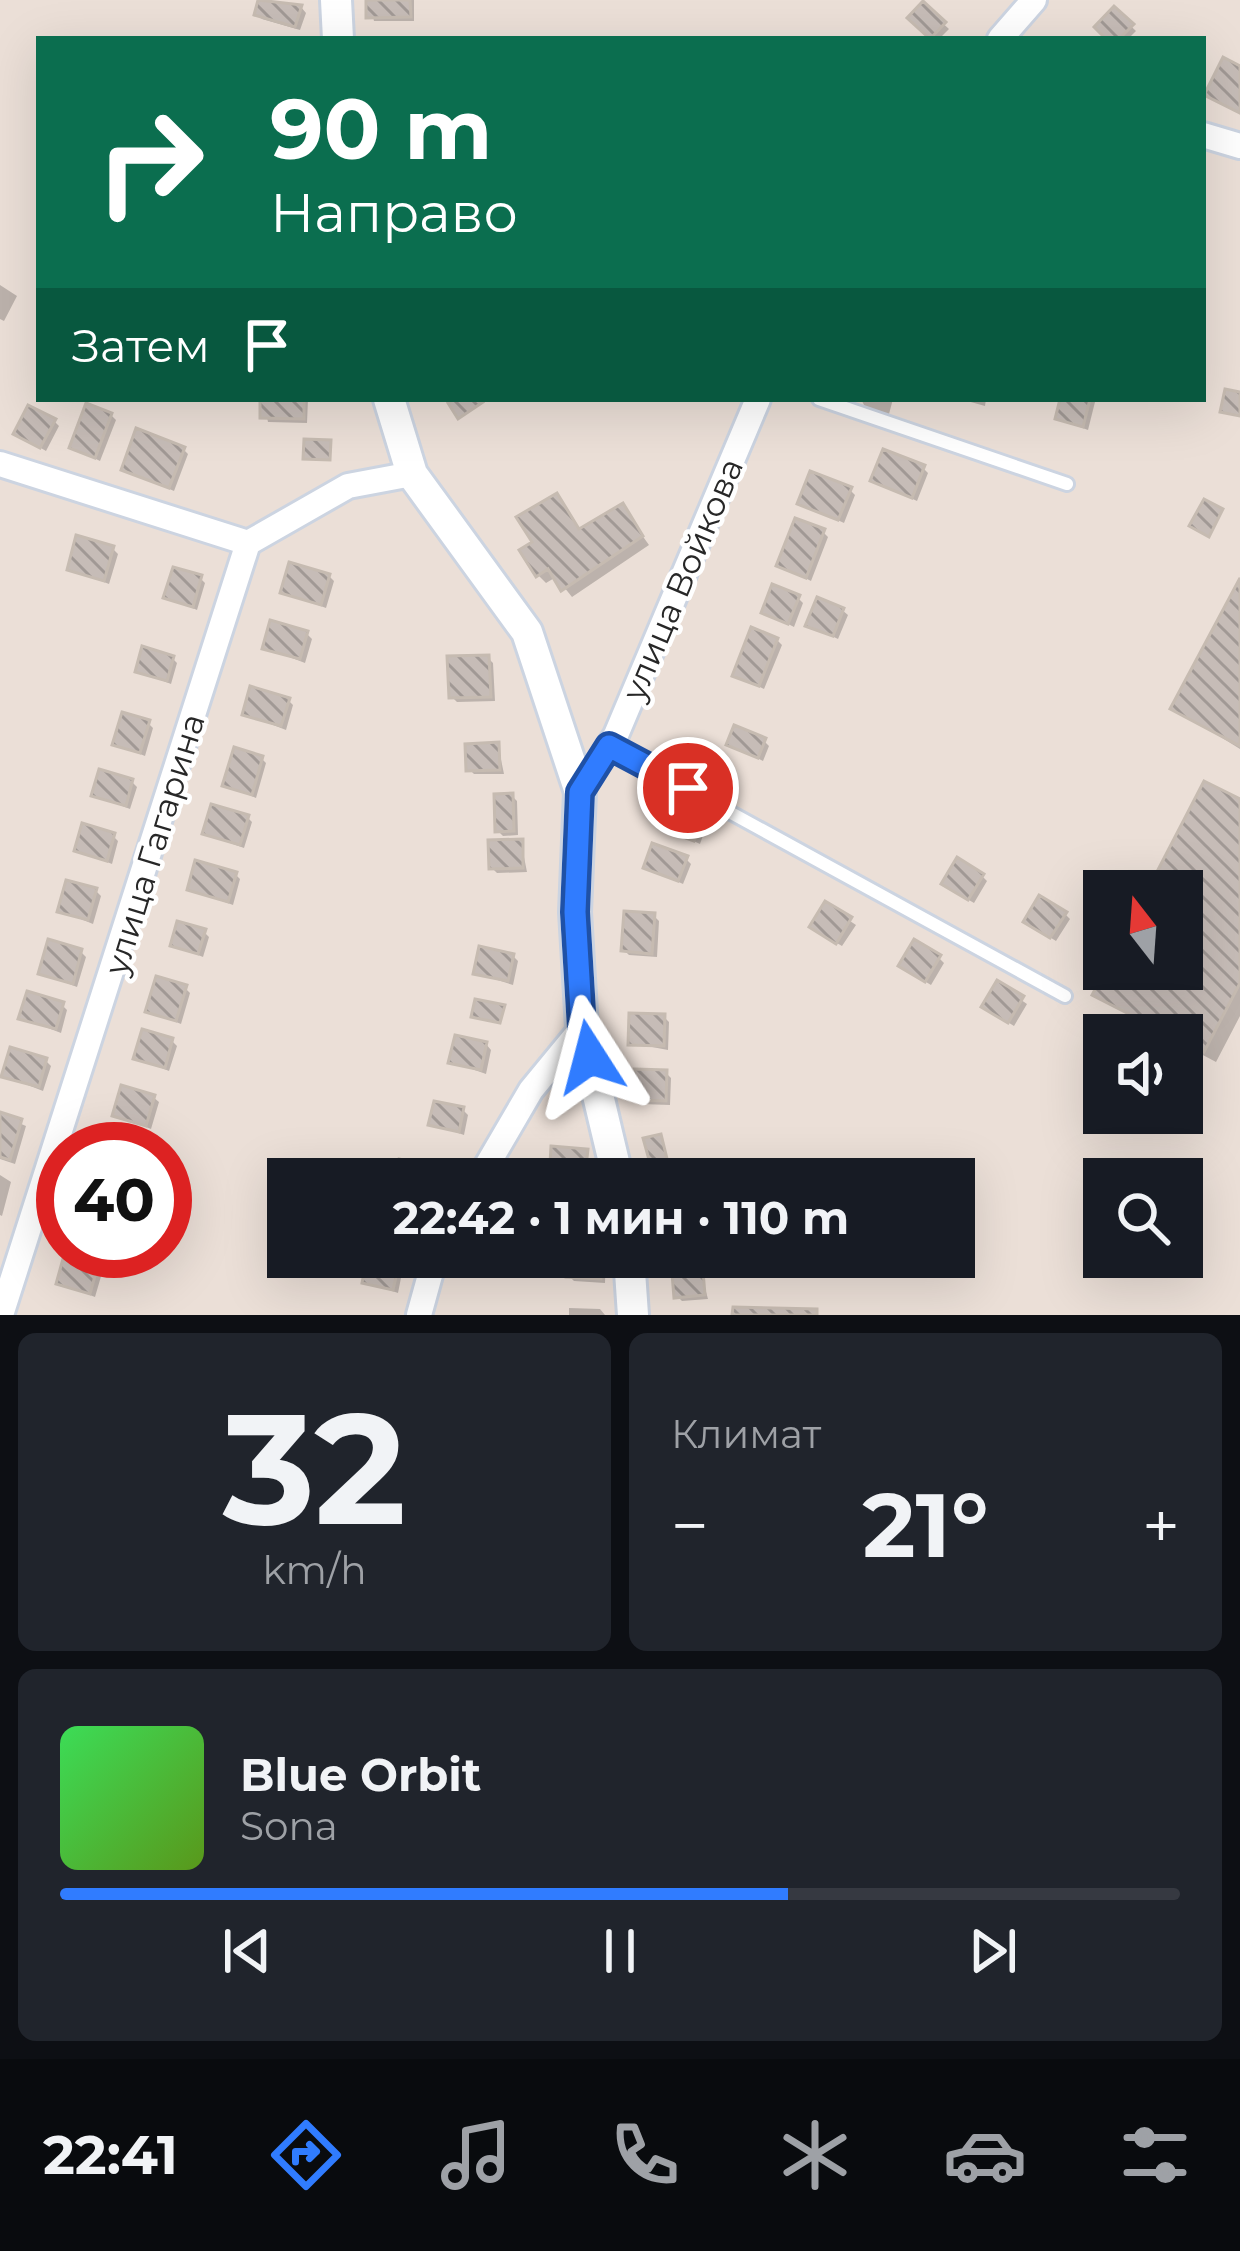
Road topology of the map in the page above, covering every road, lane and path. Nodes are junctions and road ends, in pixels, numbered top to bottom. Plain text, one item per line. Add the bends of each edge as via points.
1 (336, 0) edge
2 (1034, 0) edge
3 (338, 36) edge
4 (1003, 36) edge
5 (1206, 136) edge
6 (1240, 146) edge
7 (390, 402) edge
8 (757, 402) edge
9 (828, 402) edge
10 (0, 464) edge
11 (412, 474) junction
12 (1067, 484) dead end
13 (248, 543) junction
14 (609, 746) junction
15 (580, 792) junction
16 (1065, 996) dead end
17 (582, 1028) junction
18 (491, 1158) edge
19 (613, 1158) edge
20 (429, 1278) edge
21 (630, 1278) edge
22 (1, 1315) edge
23 (419, 1315) edge
24 (633, 1315) edge

1 - 3 street
2 - 4 street
5 - 6 street
7 - 11 street
8 - 14 street, улица Войкова
9 - 12 lane
10 - 13 street
11 - 13 street via 348,486
11 - 15 street via 527,632
13 - 22 street, улица Гагарина
14 - 15 street, улица Войкова
14 - 16 lane
15 - 17 street, улица Войкова via 575,912
17 - 18 street via 531,1090
17 - 19 street, улица Войкова
20 - 23 street
21 - 24 street

